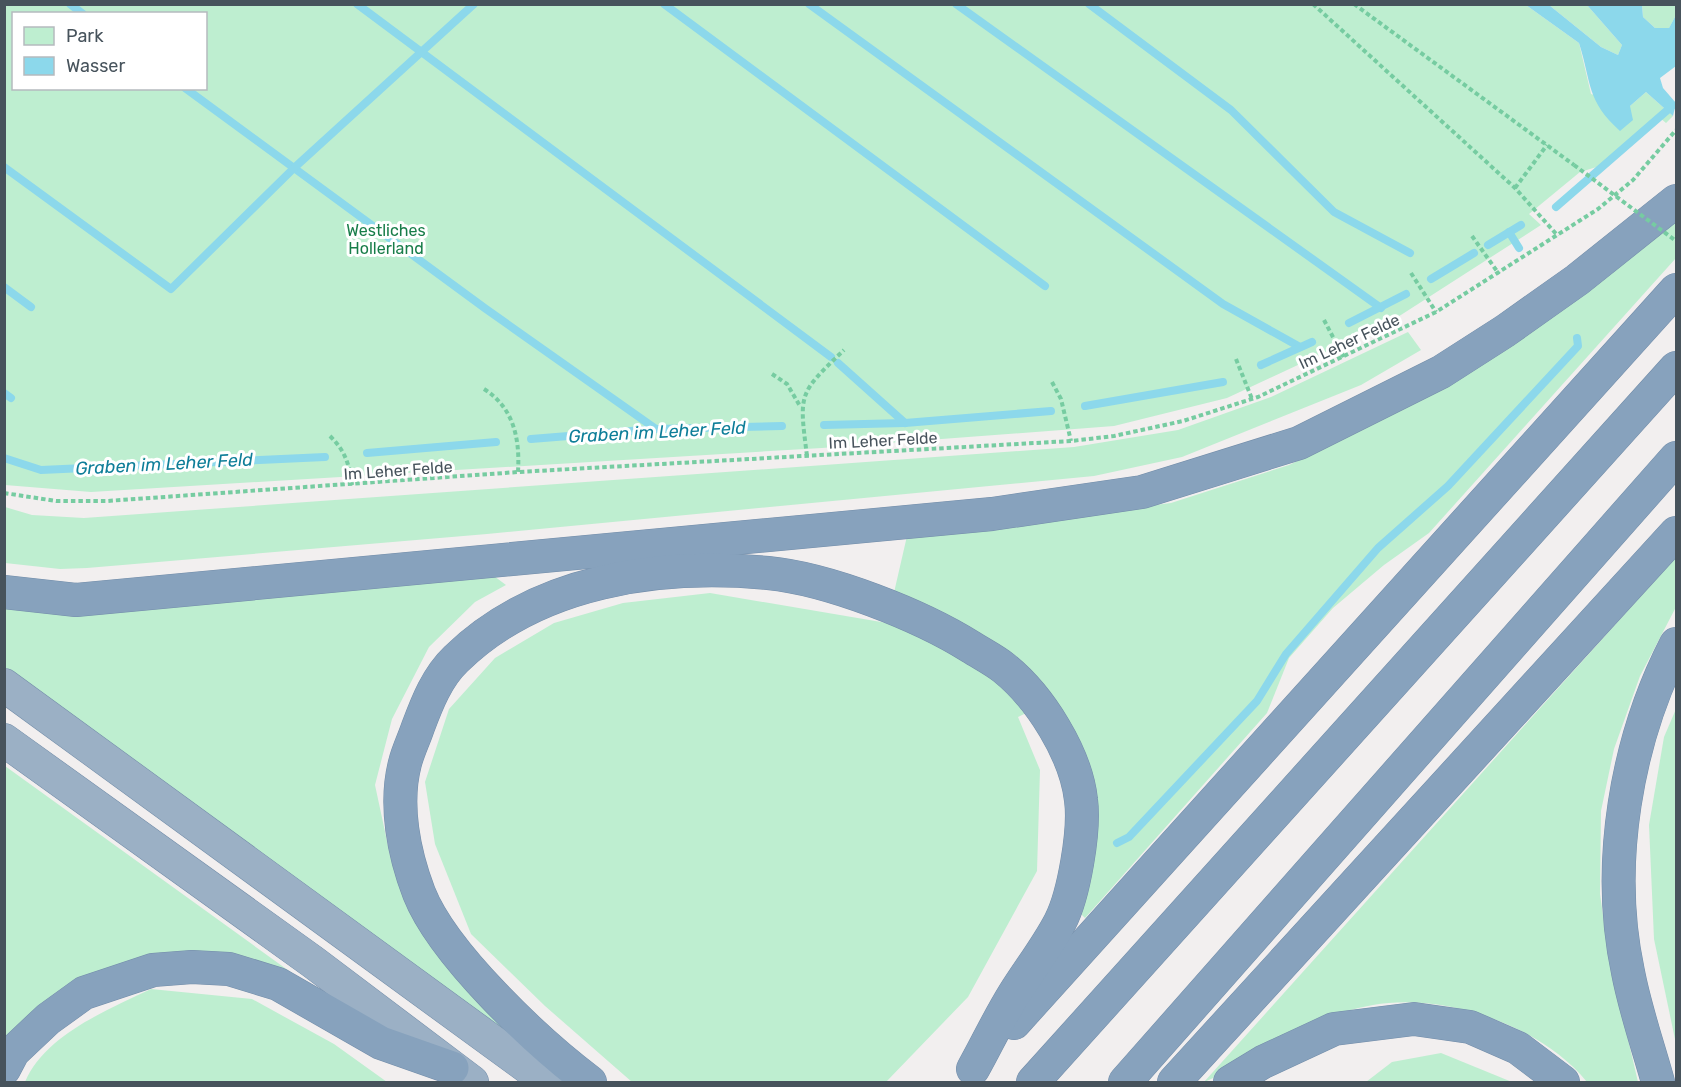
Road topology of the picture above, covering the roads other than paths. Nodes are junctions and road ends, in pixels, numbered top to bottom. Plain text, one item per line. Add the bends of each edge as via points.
1 (1677, 201) edge
2 (1677, 290) edge
3 (1677, 368) edge
4 (1677, 458) edge
5 (1677, 533) edge
6 (4, 592) edge
7 (1677, 644) edge
8 (4, 685) edge
9 (4, 740) edge
10 (4, 1069) edge
11 (462, 1075) edge
12 (967, 1076) edge
13 (548, 1083) edge
14 (590, 1083) edge
15 (1033, 1083) edge
16 (1125, 1083) edge
17 (1174, 1083) edge
18 (1230, 1083) edge
19 (1563, 1083) edge
20 (1658, 1083) edge

1 - 6 highway via 1577,280 1441,372 1299,443 1142,492 969,516 76,600
2 - 12 highway
3 - 15 highway
4 - 16 highway
5 - 17 highway
7 - 20 highway via 1646,718 1622,806 1619,892 1627,971
8 - 13 highway
9 - 11 highway via 313,962
10 - 11 highway via 13,1052 48,1019 84,993 153,970 192,967 229,969 278,984 381,1043
12 - 14 highway via 1062,919 1078,858 1082,800 1070,757 1045,712 1005,669 945,630 849,591 771,573 702,571 609,579 541,601 493,631 454,660 429,697 404,765 404,847 420,896 445,938 488,987 543,1044
18 - 19 highway via 1263,1062 1334,1029 1414,1019 1470,1027 1518,1048

